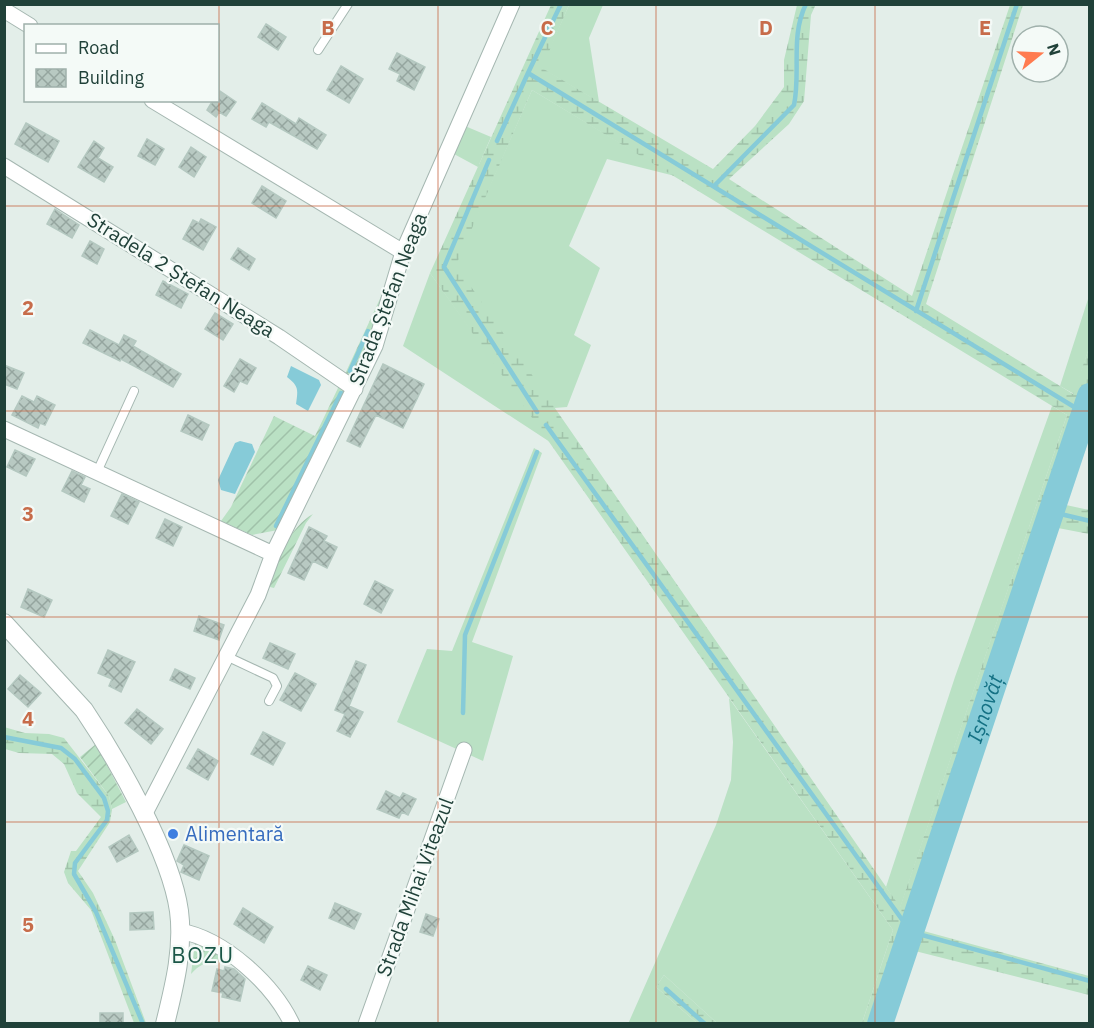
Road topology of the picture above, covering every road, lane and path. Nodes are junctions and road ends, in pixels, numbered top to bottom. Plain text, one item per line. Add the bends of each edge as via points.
1 (348, 4) edge
2 (512, 4) edge
3 (4, 10) edge
4 (27, 24) edge
5 (318, 50) dead end
6 (156, 102) edge
7 (4, 166) edge
8 (403, 252) junction
9 (355, 389) junction
10 (134, 391) dead end
11 (4, 429) edge
12 (97, 472) junction
13 (273, 554) junction
14 (4, 623) edge
15 (226, 656) junction
16 (269, 701) dead end
17 (464, 750) dead end
18 (144, 815) junction
19 (180, 931) junction
20 (165, 1023) edge
21 (292, 1023) edge
22 (366, 1023) edge

1 - 5 lane
2 - 8 street, Strada Ștefan Neaga
3 - 4 street
6 - 8 street
7 - 9 street, Stradela 2 Ștefan Neaga via 279,336
8 - 9 street, Strada Ștefan Neaga via 375,346
9 - 13 street, Strada Ștefan Neaga
10 - 12 lane
11 - 12 street
12 - 13 street
13 - 15 street, Strada Ștefan Neaga via 258,595
14 - 18 street via 84,710
15 - 16 lane via 273,678 276,686
15 - 18 street, Strada Ștefan Neaga
17 - 22 street, Strada Mihai Viteazul
18 - 19 street via 175,892
19 - 20 street via 178,969
19 - 21 street via 211,941 267,985

